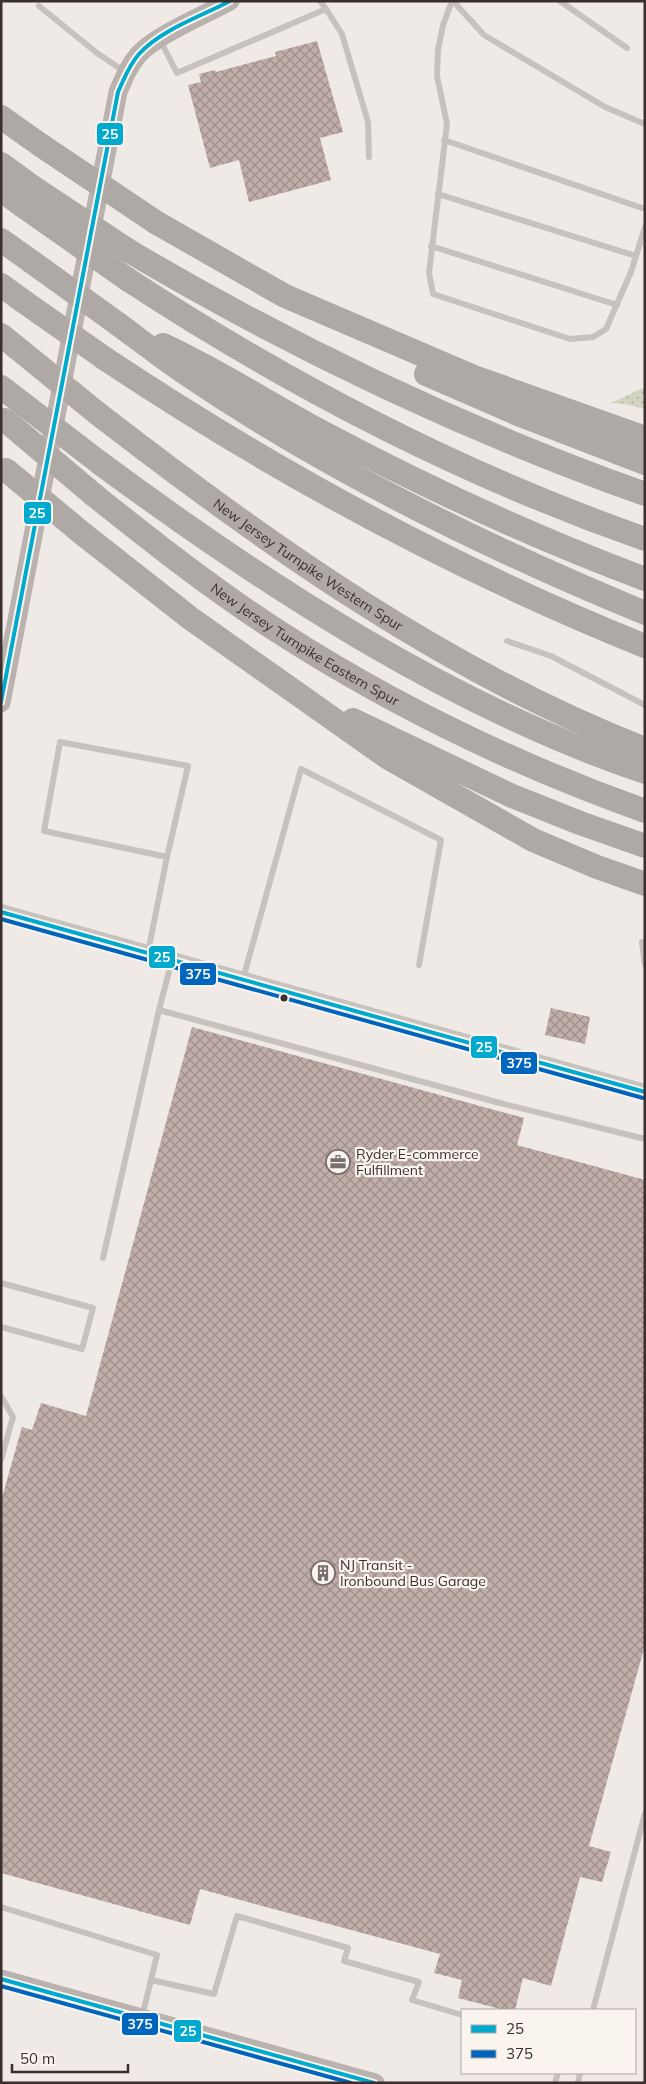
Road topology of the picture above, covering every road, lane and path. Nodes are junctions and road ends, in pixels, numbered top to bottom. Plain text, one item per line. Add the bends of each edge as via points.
1 (230, 1) edge
2 (320, 1) edge
3 (452, 1) edge
4 (560, 1) edge
5 (39, 6) dead end
6 (326, 9) junction
7 (160, 40) junction
8 (627, 48) dead end
9 (126, 73) junction
10 (1, 117) edge
11 (645, 124) edge
12 (444, 140) junction
13 (369, 158) dead end
14 (1, 164) edge
15 (99, 186) junction
16 (1, 190) edge
17 (438, 194) junction
18 (27, 196) junction
19 (645, 209) edge
20 (645, 227) edge
21 (1, 240) edge
22 (431, 246) junction
23 (636, 256) junction
24 (1, 285) edge
25 (265, 285) junction
26 (617, 304) junction
27 (118, 324) junction
28 (8, 341) edge
29 (1, 387) edge
30 (3, 418) edge
31 (645, 438) edge
32 (645, 463) edge
33 (4, 468) edge
34 (645, 494) edge
35 (645, 539) edge
36 (645, 579) edge
37 (645, 613) edge
38 (507, 641) dead end
39 (645, 646) edge
40 (306, 699) junction
41 (1, 703) edge
42 (645, 705) edge
43 (645, 749) edge
44 (645, 772) edge
45 (645, 811) edge
46 (645, 846) edge
47 (167, 857) junction
48 (645, 884) edge
49 (1, 912) edge
50 (642, 942) dead end
51 (148, 954) junction
52 (172, 960) junction
53 (419, 965) dead end
54 (645, 966) edge
55 (242, 980) junction
56 (159, 1010) junction
57 (645, 1092) edge
58 (645, 1139) edge
59 (103, 1258) dead end
60 (1, 1282) edge
61 (1, 1327) edge
62 (1, 1396) edge
63 (1, 1460) edge
64 (645, 1813) edge
65 (1, 1907) edge
66 (1, 1979) edge
67 (151, 1980) junction
68 (593, 2009) edge
69 (461, 2015) edge
70 (142, 2018) junction
71 (375, 2083) edge

1 - 7 main road
2 - 6 lane
3 - 11 lane via 484,36 605,107
3 - 12 lane via 438,50 437,76 447,124
4 - 8 lane
5 - 9 lane
6 - 7 lane via 177,73
6 - 13 lane via 342,34 368,122
7 - 9 main road via 139,55
9 - 15 main road via 118,92
10 - 15 highway, bridge
12 - 17 lane
12 - 19 lane
14 - 18 highway
15 - 25 highway, bridge
15 - 41 main road
16 - 18 highway
17 - 22 lane
17 - 23 lane
18 - 34 highway, bridge via 274,332 400,395 528,450
18 - 35 highway, bridge via 127,279 245,352 399,435 524,493
20 - 23 lane
21 - 27 highway, bridge
22 - 26 lane
22 - 26 lane via 429,273 433,294 570,339 593,336 606,329
23 - 26 lane
24 - 39 highway, bridge via 104,358 238,444 393,531 507,587
25 - 31 highway via 474,377
25 - 32 highway via 335,330 396,361 518,414
27 - 36 highway via 195,360 291,415 437,490 556,544
27 - 37 highway via 204,386 332,462 478,539
28 - 43 highway, New Jersey Turnpike Western Spur, bridge via 97,413 254,530 428,642 545,705
29 - 44 highway, bridge via 100,463 233,557 313,608 505,714
30 - 45 highway, New Jersey Turnpike Eastern Spur, bridge via 94,495 249,612 367,686 490,748
33 - 40 highway, bridge via 190,618
38 - 42 lane via 551,656
40 - 46 highway via 512,796
40 - 48 highway via 387,758 534,840
47 - 47 lane via 188,766 60,742 44,831
47 - 51 lane
49 - 51 street
50 - 54 lane
51 - 52 street
52 - 55 street
52 - 56 lane
53 - 55 lane via 441,840 301,769
55 - 57 street
56 - 58 lane
56 - 59 lane
60 - 61 lane via 93,1308 82,1349
62 - 63 lane via 13,1417
64 - 68 lane
65 - 67 lane via 157,1955
66 - 70 main road
67 - 69 lane via 214,1994 236,1916 348,1948 344,1961 419,1982 412,2000
67 - 70 lane
70 - 71 main road

